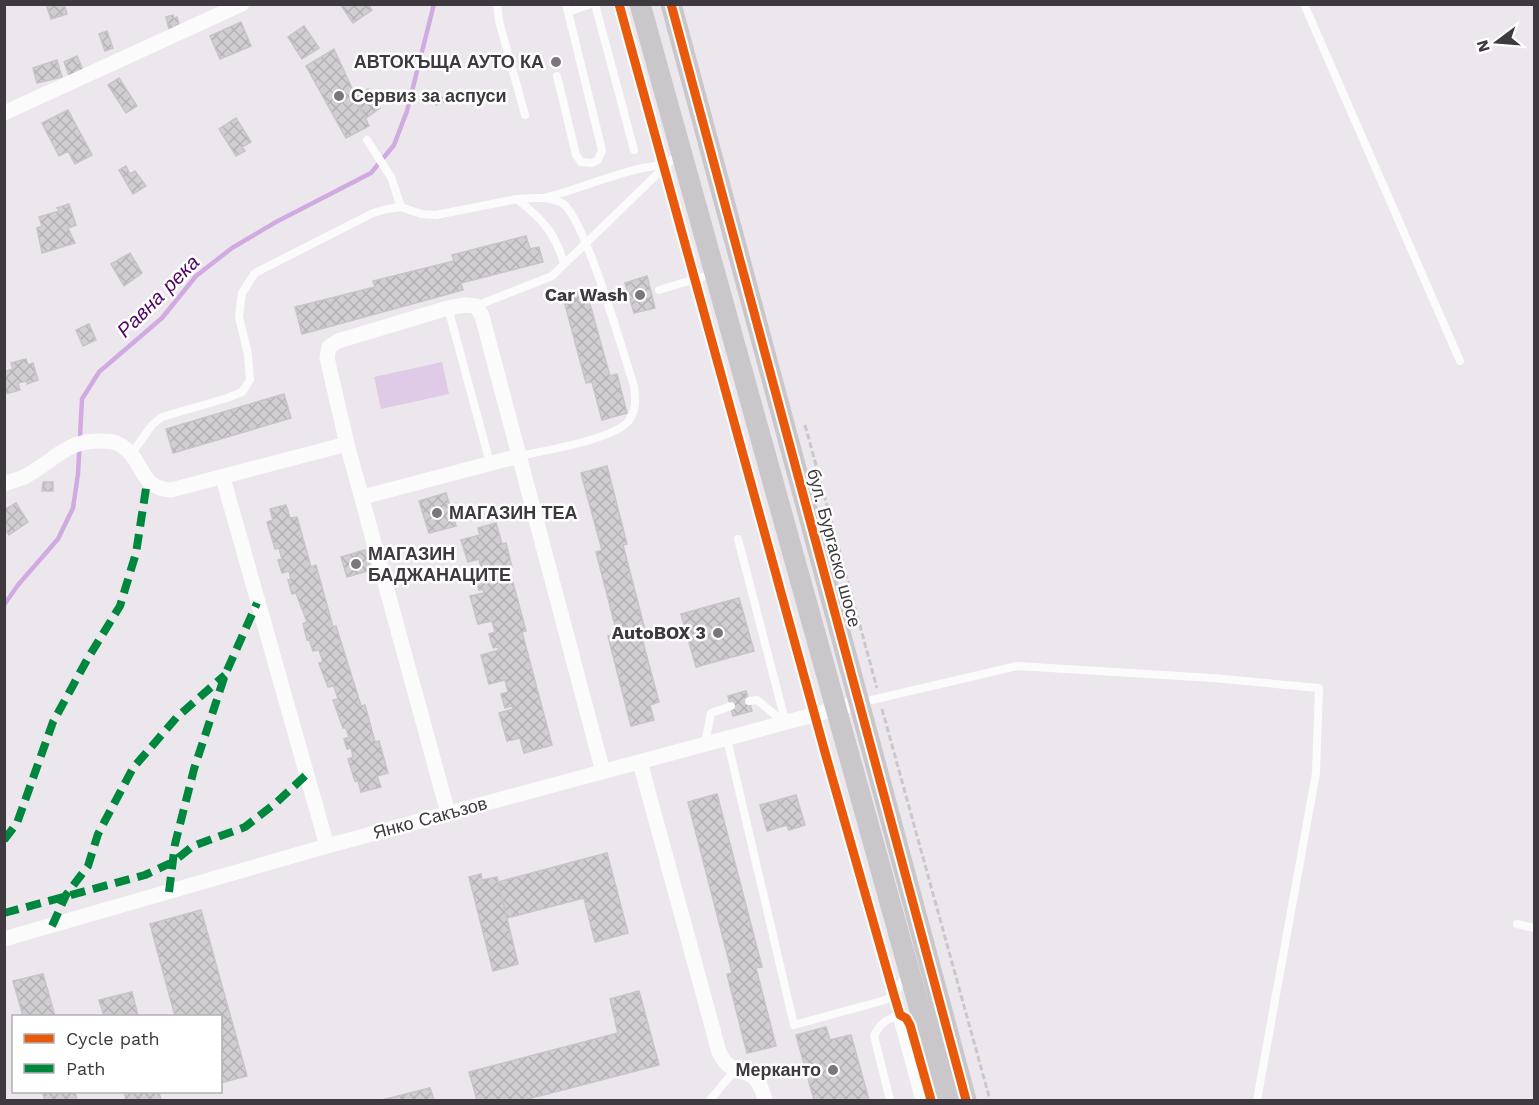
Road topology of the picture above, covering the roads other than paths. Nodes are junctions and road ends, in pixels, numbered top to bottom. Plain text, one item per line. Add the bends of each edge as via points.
1 (242, 4) edge
2 (497, 4) edge
3 (593, 4) edge
4 (640, 4) edge
5 (671, 4) edge
6 (1304, 4) edge
7 (567, 8) edge
8 (557, 76) dead end
9 (4, 113) edge
10 (525, 115) dead end
11 (367, 140) dead end
12 (634, 150) dead end
13 (674, 158) junction
14 (546, 197) junction
15 (517, 199) junction
16 (401, 207) junction
17 (586, 243) junction
18 (564, 264) junction
19 (715, 273) junction
20 (659, 290) dead end
21 (476, 306) junction
22 (448, 309) junction
23 (1460, 361) dead end
24 (347, 444) junction
25 (132, 453) junction
26 (519, 456) junction
27 (490, 464) junction
28 (223, 478) junction
29 (4, 484) edge
30 (363, 497) junction
31 (738, 539) dead end
32 (749, 701) dead end
33 (858, 703) junction
34 (730, 706) dead end
35 (836, 710) junction
36 (786, 724) junction
37 (727, 739) junction
38 (705, 744) junction
39 (640, 762) junction
40 (603, 772) junction
41 (448, 813) junction
42 (327, 846) junction
43 (1517, 924) dead end
44 (1534, 928) edge
45 (4, 939) edge
46 (906, 956) junction
47 (900, 1015) joint
48 (735, 1070) junction
49 (710, 1101) edge
50 (765, 1101) edge
51 (890, 1101) edge
52 (923, 1101) edge
53 (945, 1101) edge
54 (966, 1101) edge
55 (1257, 1101) edge

1 - 9 street
2 - 10 lane
3 - 7 lane
3 - 12 lane
4 - 13 main road
5 - 33 main road, бул. Бургаско шосе
6 - 23 lane
7 - 8 lane via 602,150 592,163 581,162 576,155
11 - 16 lane via 391,177
13 - 14 lane
13 - 17 lane
13 - 19 main road
14 - 15 lane
14 - 17 lane via 564,204
15 - 16 lane via 436,215
15 - 18 lane via 549,228
16 - 25 lane via 373,213 255,273 242,292 239,317 250,380 242,392 162,417
17 - 18 lane
17 - 26 lane via 634,386 636,407 629,421 616,430 589,441
18 - 21 lane via 552,276
19 - 20 lane
19 - 35 main road
21 - 22 street
21 - 26 street via 482,316
22 - 24 street via 329,347 327,358
22 - 27 lane
24 - 28 street
24 - 30 street
25 - 28 street via 147,482 158,489 171,490
25 - 29 street via 114,441 90,440 69,446 26,476
26 - 27 street
26 - 40 street
27 - 30 street
28 - 42 street
30 - 41 street
31 - 36 lane
32 - 36 lane via 757,700
33 - 35 street, Янко Сакъзов
33 - 54 main road, бул. Бургаско шосе
33 - 55 lane via 1017,666 1319,688 1316,774
34 - 38 lane via 711,713
35 - 36 street, Янко Сакъзов
35 - 46 main road
36 - 37 street, Янко Сакъзов
37 - 38 street, Янко Сакъзов
37 - 46 lane via 794,1026 894,995 903,982
38 - 39 street, Янко Сакъзов
39 - 40 street, Янко Сакъзов
39 - 48 street via 719,1052 724,1064
40 - 41 street, Янко Сакъзов
41 - 42 street, Янко Сакъзов
42 - 45 street, Янко Сакъзов
43 - 44 lane
46 - 53 main road
47 - 51 lane via 879,1026 874,1036
47 - 52 street
48 - 49 lane
48 - 50 street via 748,1072 758,1080

